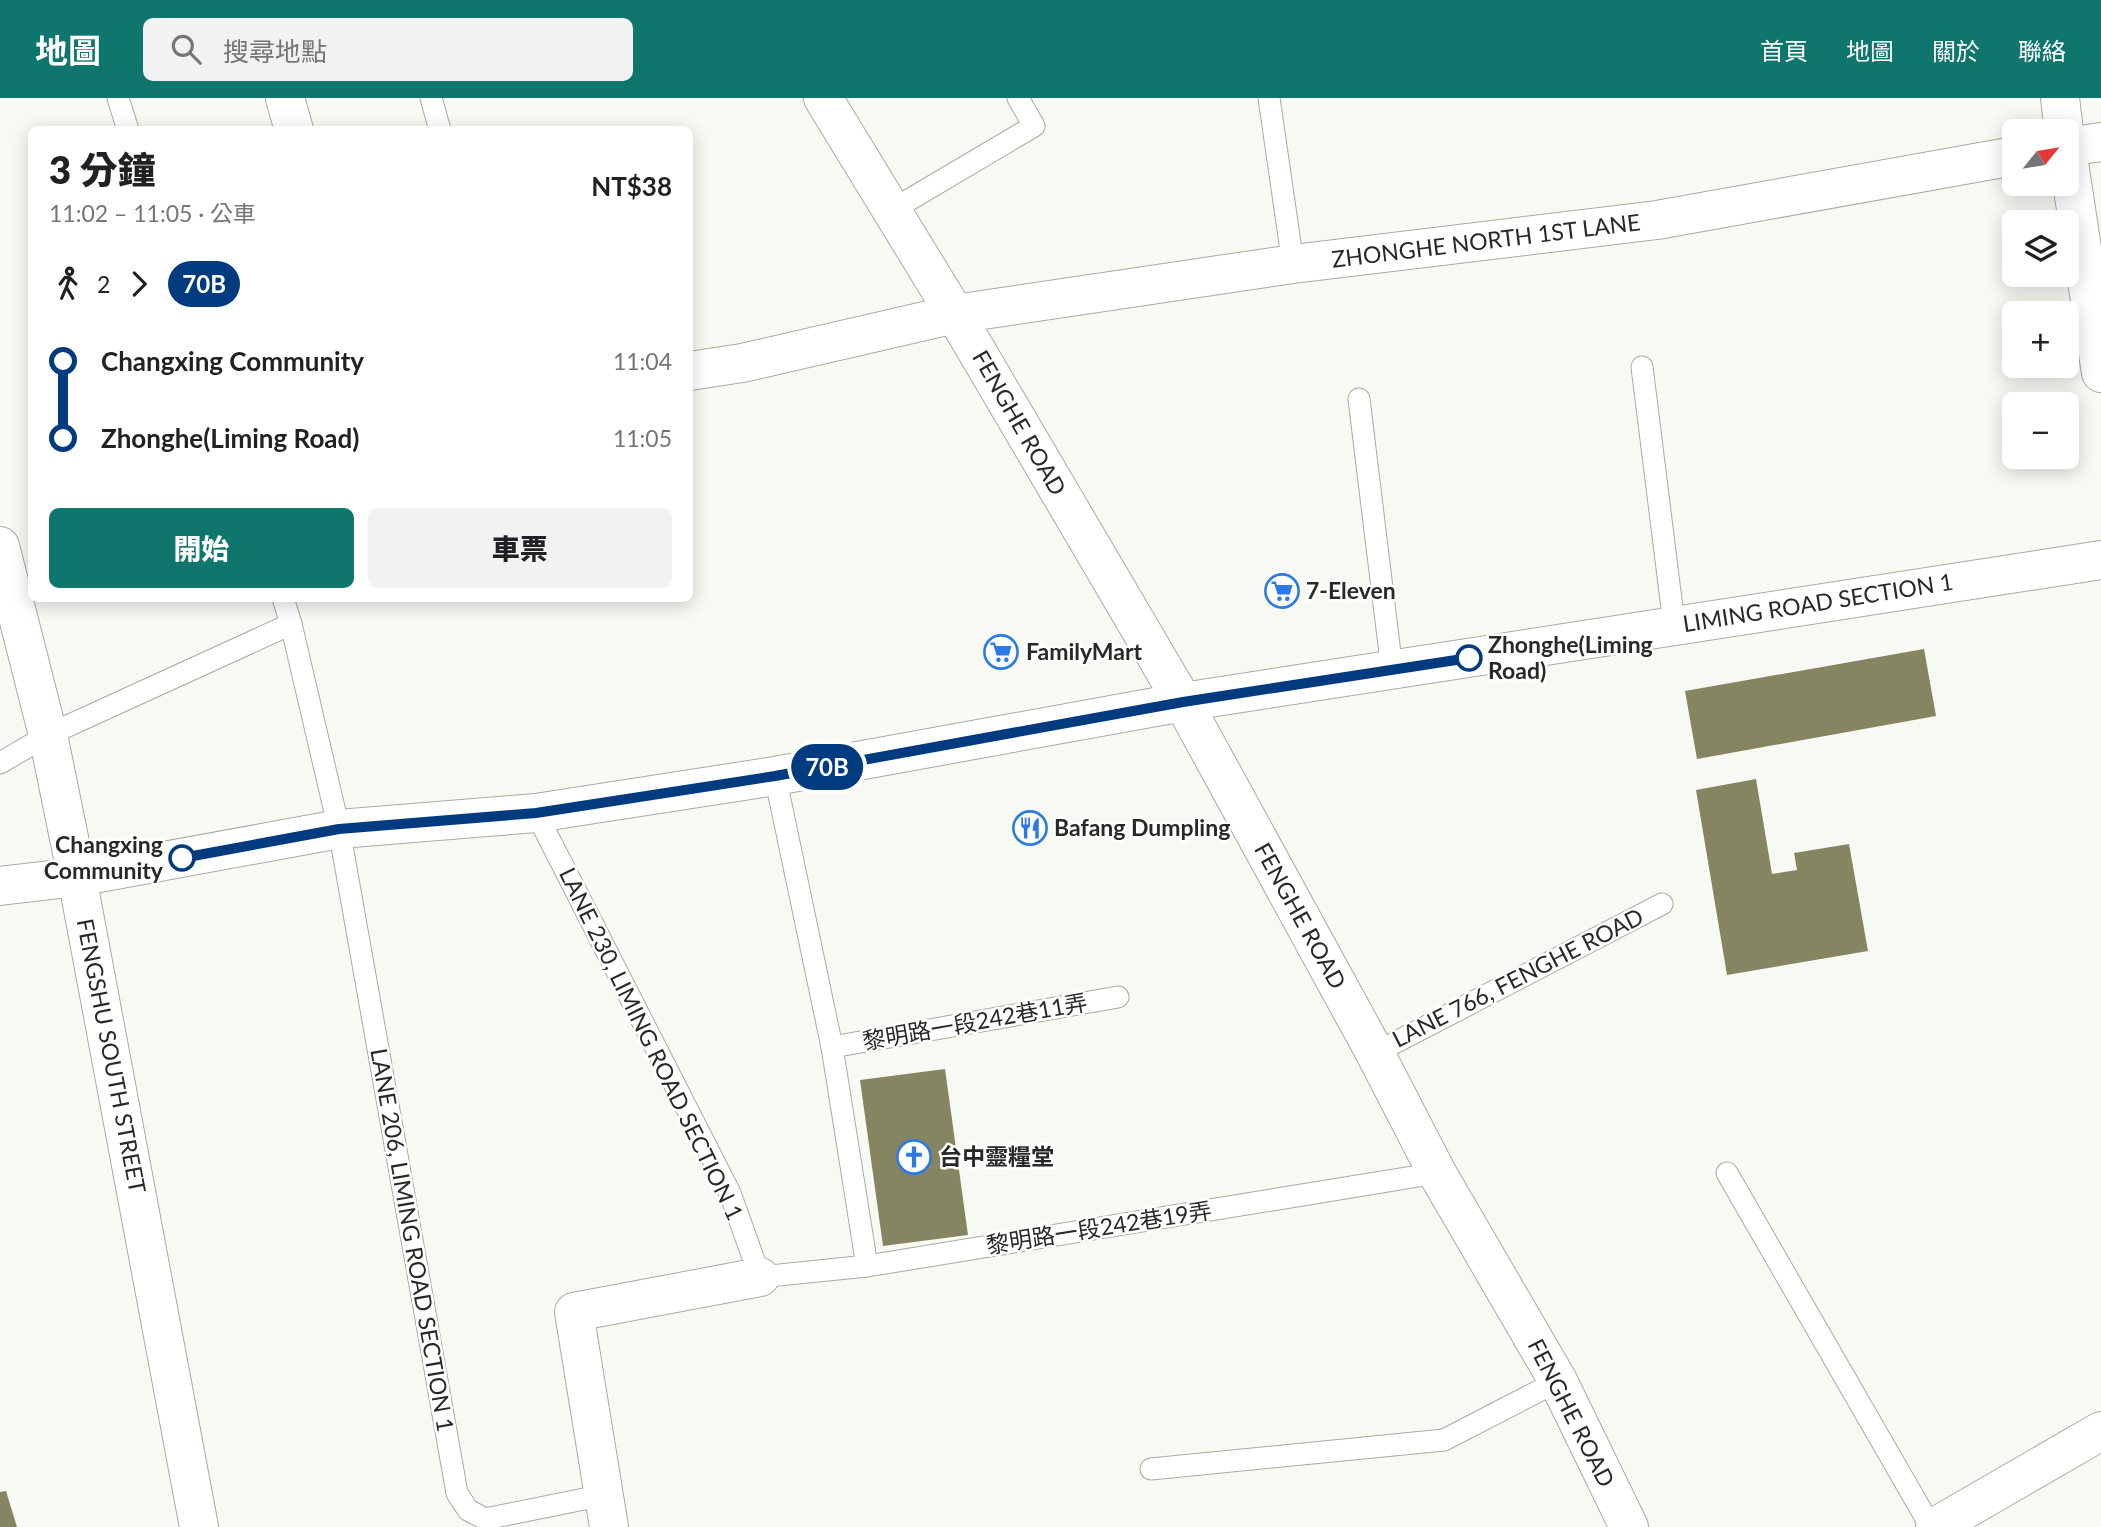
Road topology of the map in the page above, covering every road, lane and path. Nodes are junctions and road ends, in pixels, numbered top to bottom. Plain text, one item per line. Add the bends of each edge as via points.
1 (118, 98) edge
2 (285, 98) edge
3 (431, 98) edge
4 (823, 98) edge
5 (1018, 98) edge
6 (1269, 98) edge
7 (2060, 98) edge
8 (2063, 119) edge
9 (127, 126) edge
10 (293, 126) edge
11 (439, 126) edge
12 (2101, 142) edge
13 (2079, 146) edge
14 (2002, 158) edge
15 (2074, 196) edge
16 (892, 210) junction
17 (1293, 264) junction
18 (956, 314) junction
19 (1642, 367) dead end
20 (693, 371) edge
21 (2101, 373) edge
22 (1359, 399) dead end
23 (0, 546) edge
24 (2101, 560) edge
25 (284, 602) edge
26 (291, 624) junction
27 (1674, 624) junction
28 (1392, 670) junction
29 (1183, 702) junction
30 (48, 735) junction
31 (0, 763) edge
32 (775, 776) junction
33 (536, 813) junction
34 (339, 829) junction
35 (77, 877) junction
36 (0, 886) edge
37 (1662, 904) dead end
38 (1118, 997) dead end
39 (832, 1047) junction
40 (1375, 1052) junction
41 (1437, 1173) junction
42 (1727, 1173) dead end
43 (867, 1266) junction
44 (760, 1277) junction
45 (1558, 1381) junction
46 (2101, 1431) edge
47 (1151, 1469) dead end
48 (606, 1511) edge
49 (199, 1527) edge
50 (1629, 1527) edge
51 (1933, 1527) edge

1 - 9 lane
2 - 10 street
3 - 11 lane
4 - 16 street, FENGHE ROAD
5 - 16 lane via 1034,125
6 - 17 lane
7 - 8 street
12 - 13 street
14 - 17 street, ZHONGHE NORTH 1ST LANE via 1657,220
15 - 21 street
16 - 18 street, FENGHE ROAD
17 - 18 street, ZHONGHE NORTH 1ST LANE
18 - 20 street, ZHONGHE NORTH 1ST LANE
18 - 29 street, FENGHE ROAD
19 - 27 lane
22 - 28 lane
23 - 30 street, FENGSHU SOUTH STREET
24 - 27 street, LIMING ROAD SECTION 1
25 - 26 lane
26 - 30 lane
26 - 34 lane
27 - 28 street, LIMING ROAD SECTION 1
28 - 29 street, LIMING ROAD SECTION 1
29 - 32 street, LIMING ROAD SECTION 1
29 - 40 street, FENGHE ROAD
30 - 31 lane
30 - 35 street, FENGSHU SOUTH STREET
32 - 33 street, LIMING ROAD SECTION 1
32 - 39 lane
33 - 34 street, LIMING ROAD SECTION 1
33 - 44 lane, LANE 230, LIMING ROAD SECTION 1 via 730,1193
34 - 35 street, LIMING ROAD SECTION 1
34 - 48 lane, LANE 206, LIMING ROAD SECTION 1 via 457,1493 468,1510 485,1519
35 - 36 street, LIMING ROAD SECTION 1
35 - 49 street, FENGSHU SOUTH STREET
37 - 40 lane, LANE 766, FENGHE ROAD
38 - 39 lane, 黎明路一段242巷11弄
39 - 43 lane
40 - 41 street, FENGHE ROAD
41 - 43 lane, 黎明路一段242巷19弄
41 - 45 street, FENGHE ROAD
42 - 51 lane
43 - 44 lane, 黎明路一段242巷19弄
44 - 48 street via 573,1312
45 - 47 lane via 1444,1440
45 - 50 street, FENGHE ROAD
46 - 51 street

